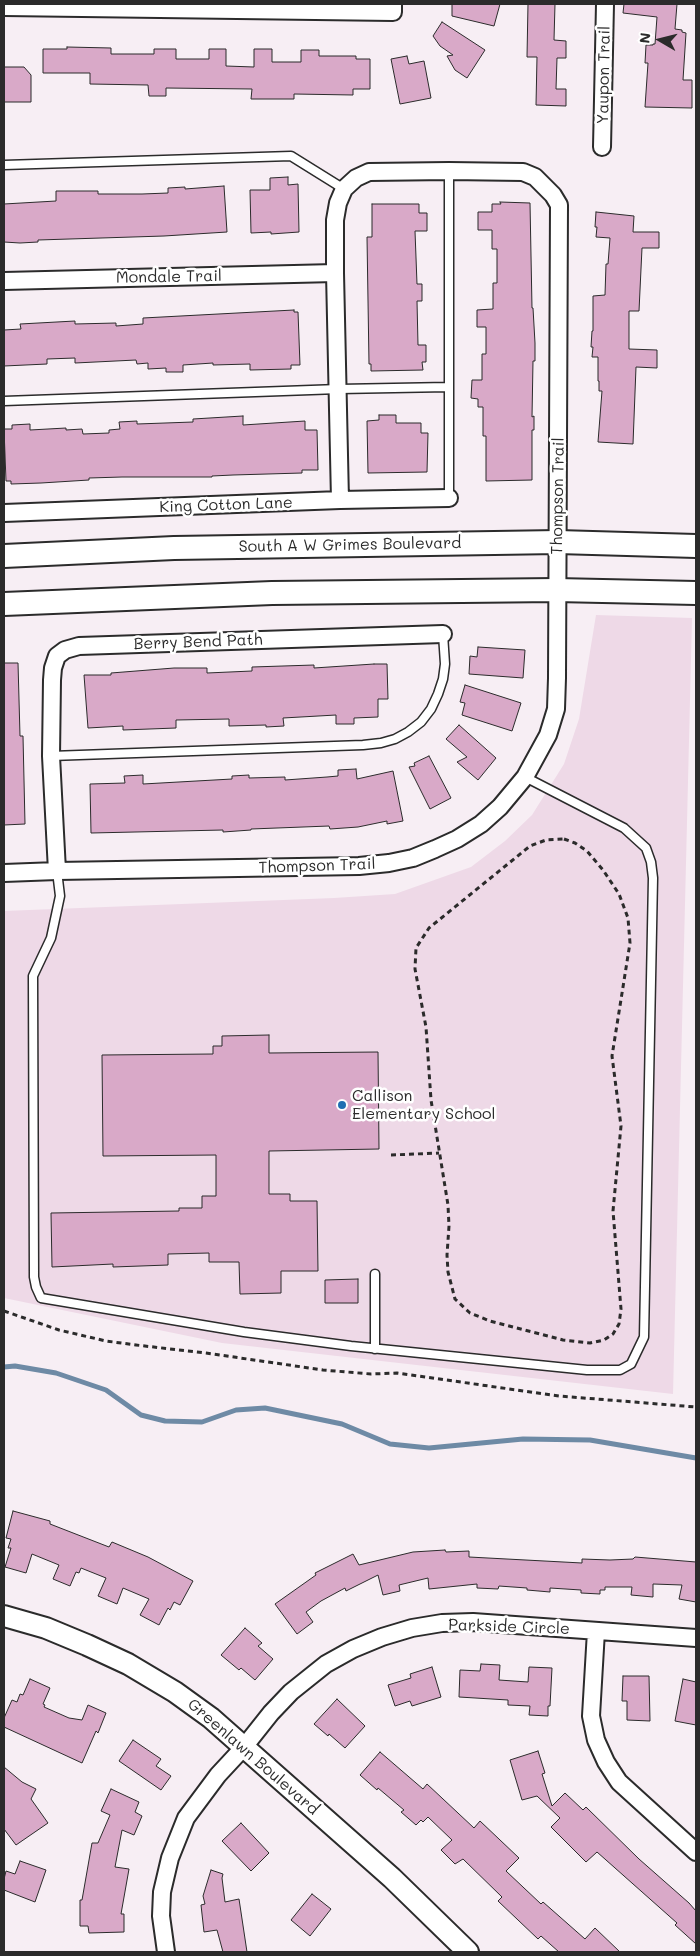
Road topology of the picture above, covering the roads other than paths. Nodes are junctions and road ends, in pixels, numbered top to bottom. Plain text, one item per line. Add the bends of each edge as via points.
1 (393, 4) edge
2 (606, 4) edge
3 (4, 7) edge
4 (602, 147) dead end
5 (4, 165) edge
6 (448, 170) junction
7 (344, 189) junction
8 (335, 273) junction
9 (4, 281) edge
10 (448, 387) junction
11 (339, 388) junction
12 (4, 401) edge
13 (449, 498) joint
14 (340, 500) junction
15 (4, 513) edge
16 (558, 542) junction
17 (696, 546) edge
18 (4, 556) edge
19 (556, 590) junction
20 (696, 594) edge
21 (4, 604) edge
22 (443, 634) joint
23 (51, 756) junction
24 (525, 777) junction
25 (58, 871) junction
26 (4, 873) edge
27 (375, 1274) dead end
28 (375, 1349) junction
29 (4, 1616) edge
30 (596, 1631) junction
31 (696, 1638) edge
32 (244, 1747) junction
33 (696, 1852) edge
34 (166, 1952) edge
35 (467, 1952) edge

1 - 3 street via 393,12
2 - 4 street, Yaupon Trail
5 - 7 lane via 291,156
6 - 7 street, Thompson Trail via 369,172
6 - 10 lane
6 - 16 street, Thompson Trail via 523,172 535,177 559,205
7 - 8 street via 335,220
8 - 9 street, Mondale Trail
8 - 11 street
10 - 11 lane
10 - 13 lane
11 - 12 lane
11 - 14 street
13 - 14 street, King Cotton Lane
14 - 15 street, King Cotton Lane
16 - 17 main road, South A W Grimes Boulevard
16 - 18 main road, South A W Grimes Boulevard via 174,548
16 - 19 street, Thompson Trail
19 - 20 main road
19 - 21 main road via 272,593
19 - 24 street, Thompson Trail via 556,709 548,735
22 - 23 lane via 443,679 431,710 421,722 395,739 363,745
22 - 23 street, Berry Bend Path via 78,646 65,650 57,656 53,668
23 - 25 street
24 - 25 street, Thompson Trail via 481,824 457,839 413,858 359,866
24 - 28 lane via 624,828 646,848 652,862 644,1338 631,1364 620,1370 603,1371
25 - 26 street, Thompson Trail
25 - 28 lane via 60,896 51,938 33,976 34,1277 41,1298 244,1332
27 - 28 lane
29 - 32 street, Greenlawn Boulevard via 46,1628 128,1664 175,1692
30 - 31 street, Parkside Circle
30 - 32 street, Parkside Circle via 473,1622 442,1623 382,1637 353,1649 313,1673 271,1713
30 - 33 street via 591,1716 596,1740 620,1782
32 - 34 street, Parkside Circle via 186,1818 170,1858 162,1892 161,1916
32 - 35 street, Greenlawn Boulevard via 392,1878

